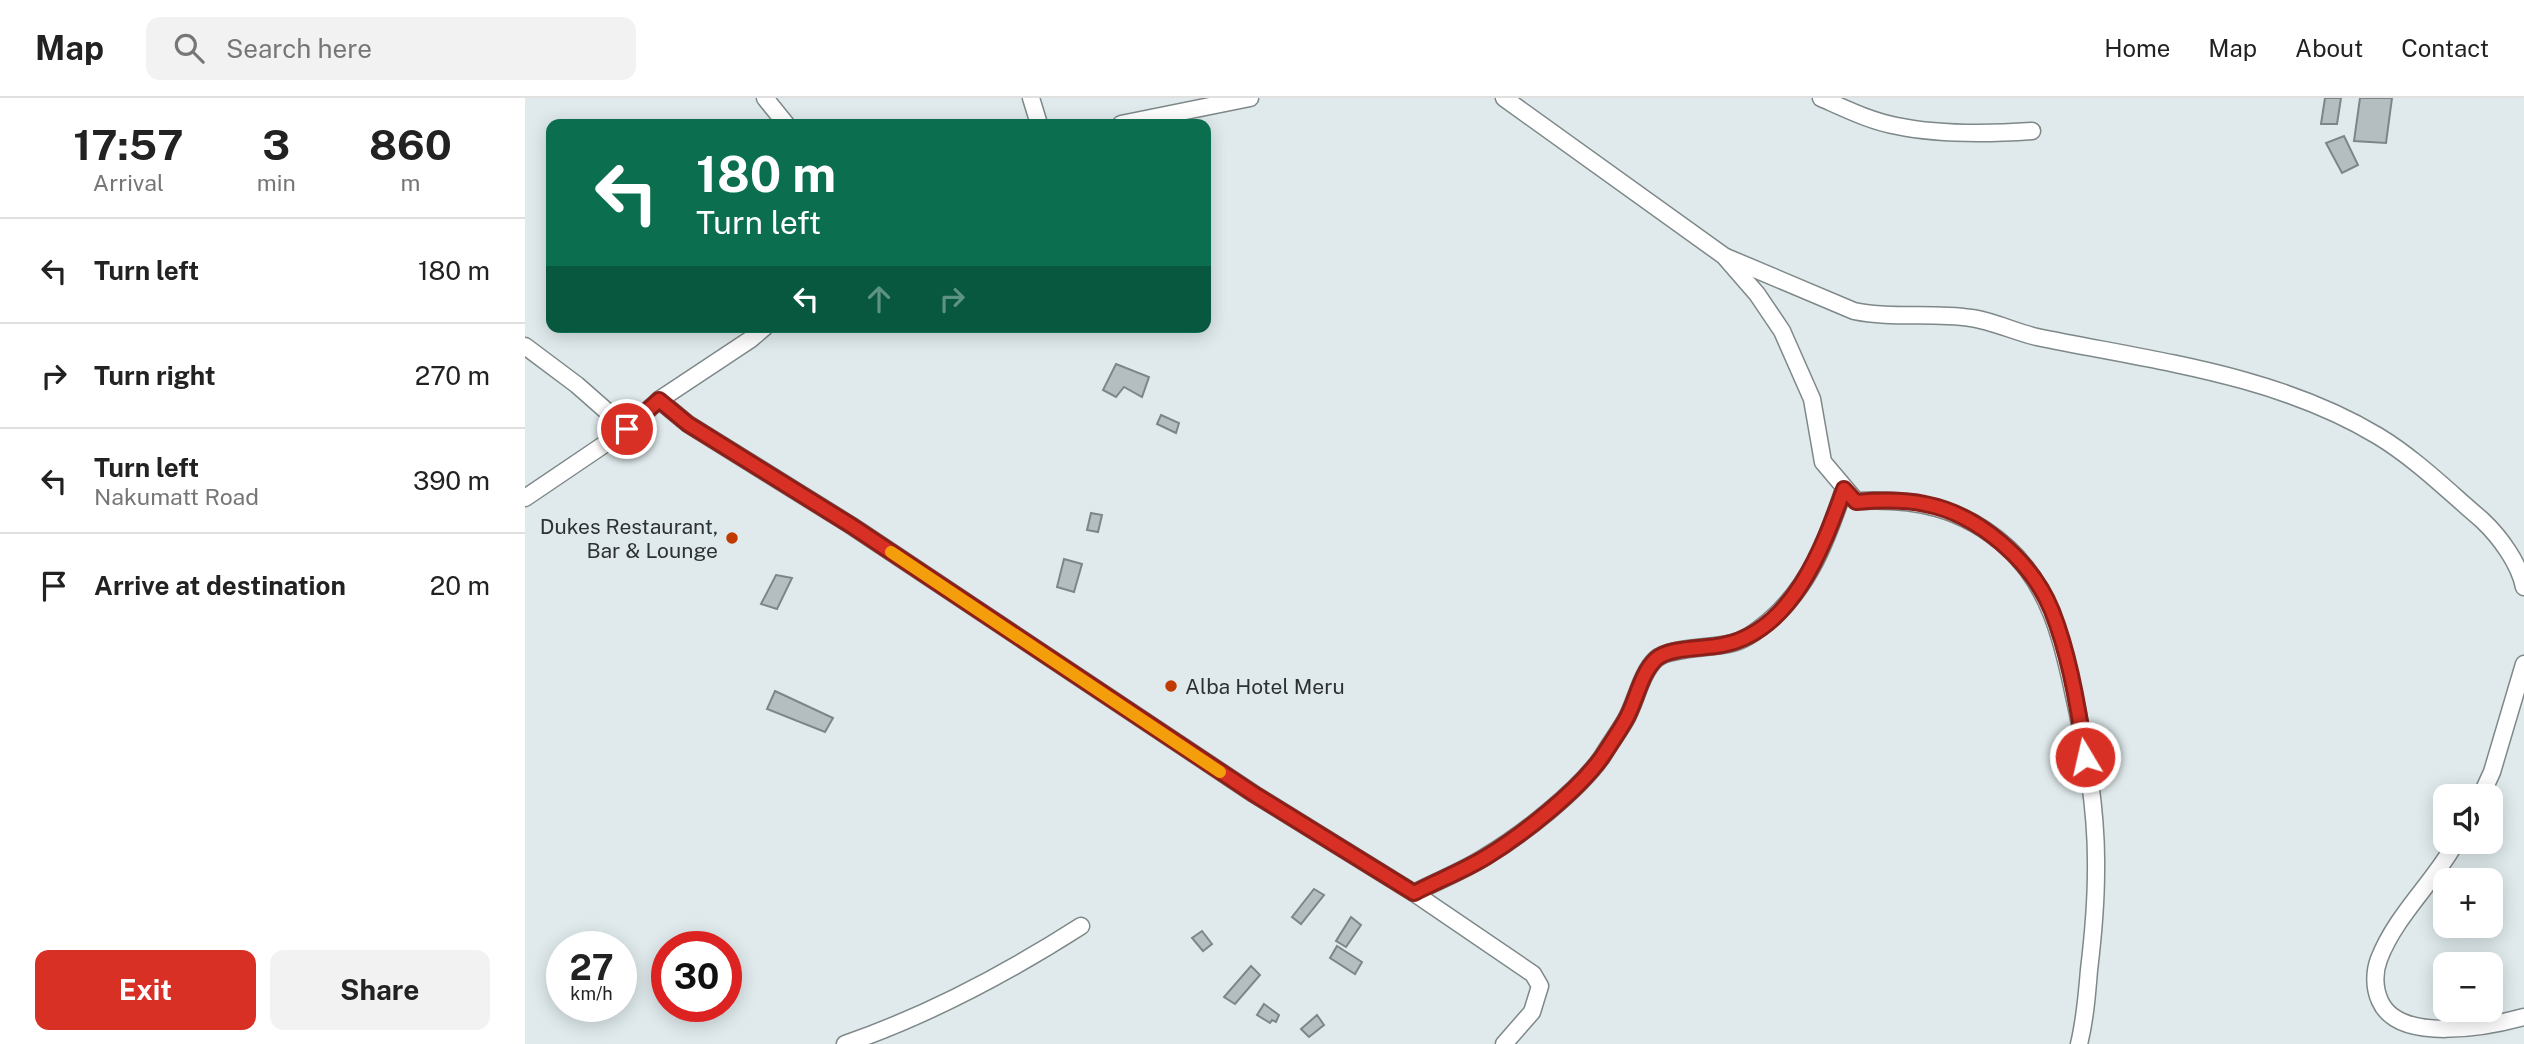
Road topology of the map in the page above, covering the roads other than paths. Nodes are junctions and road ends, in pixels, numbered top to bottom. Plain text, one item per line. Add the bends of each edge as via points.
1 (765, 98) edge
2 (1031, 98) edge
3 (1250, 98) edge
4 (1504, 98) edge
5 (1821, 98) edge
6 (782, 119) edge
7 (1037, 119) edge
8 (1146, 119) edge
9 (2032, 131) dead end
10 (1724, 256) junction
11 (758, 333) edge
12 (525, 346) edge
13 (659, 400) junction
14 (627, 429) junction
15 (1844, 489) junction
16 (525, 498) edge
17 (2524, 587) edge
18 (2524, 664) edge
19 (2485, 784) edge
20 (2448, 854) edge
21 (1414, 893) junction
22 (1081, 926) dead end
23 (2524, 1017) edge
24 (845, 1044) edge
25 (1504, 1044) edge
26 (2079, 1044) edge

1 - 6 street
2 - 7 street
3 - 8 street
4 - 10 street
5 - 9 street via 1857,115 1897,126 1931,131
10 - 15 street via 1782,331 1812,399 1823,462
10 - 17 street via 1854,311 1977,319 2038,337 2222,374 2316,405 2401,452 2482,520 2521,572
11 - 13 street
12 - 14 street
13 - 14 street
13 - 21 street via 688,424 852,526 1254,794
14 - 16 street
15 - 21 street via 1807,578 1772,618 1733,643 1672,651 1654,661 1626,720 1571,790 1484,859
15 - 26 street via 1856,502 1927,504 1981,527 2009,549 2052,610 2082,732 2096,869
18 - 19 street
20 - 23 street via 2379,959 2377,995 2382,1007 2393,1019 2431,1030 2468,1029
21 - 25 street via 1533,974 1540,986 1532,1013
22 - 24 street via 959,998

